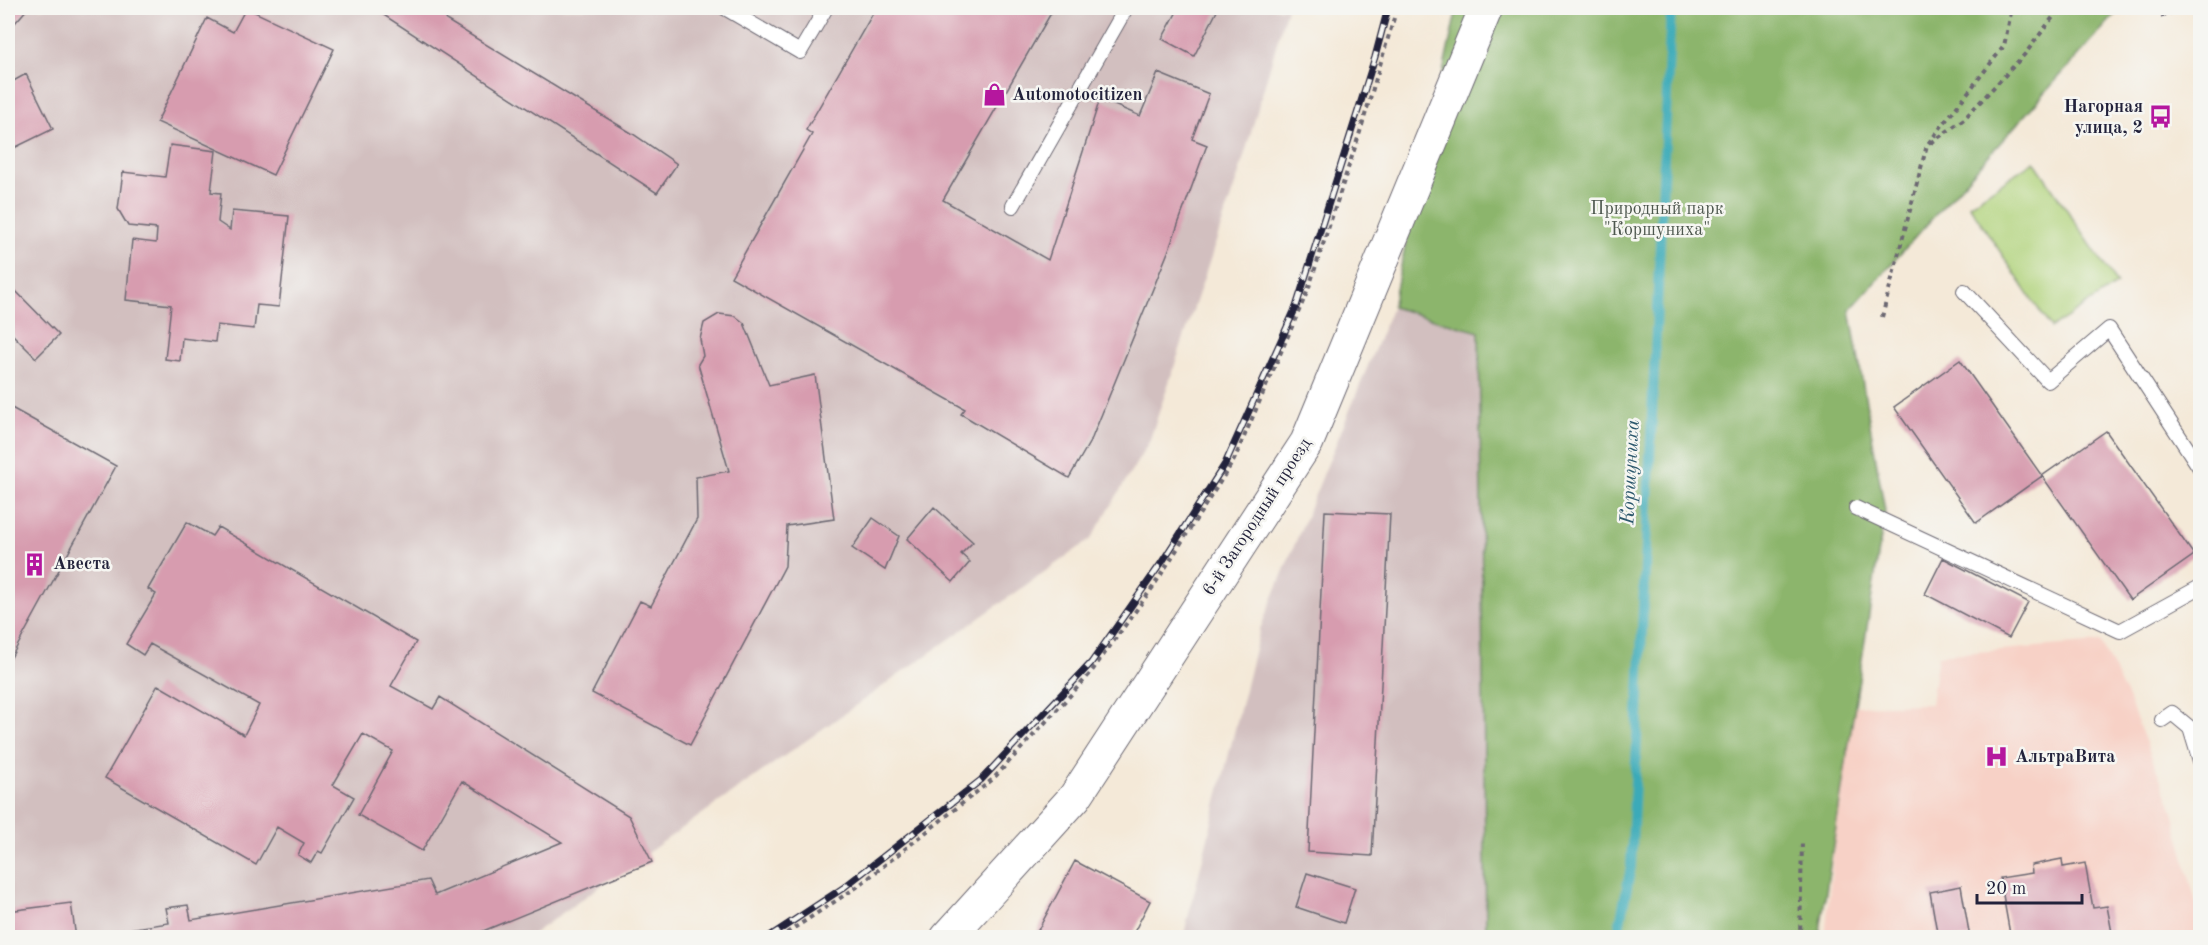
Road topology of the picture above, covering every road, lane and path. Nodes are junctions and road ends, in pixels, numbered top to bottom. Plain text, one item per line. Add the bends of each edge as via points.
1 (725, 8) edge
2 (826, 8) edge
3 (1126, 8) edge
4 (1397, 8) edge
5 (1486, 8) edge
6 (2012, 8) edge
7 (2060, 8) edge
8 (2187, 8) edge
9 (2161, 16) dead end
10 (1928, 145) junction
11 (1013, 206) dead end
12 (1964, 291) dead end
13 (1882, 317) dead end
14 (2200, 468) edge
15 (1856, 508) dead end
16 (2200, 588) edge
17 (2162, 720) dead end
18 (2200, 761) edge
19 (1802, 841) dead end
20 (779, 938) edge
21 (947, 938) edge
22 (1800, 938) edge

1 - 2 lane via 800,52
3 - 11 lane
4 - 20 path via 1308,290 1234,460 1153,586 1089,675 993,779 856,886
5 - 21 street, 6-й Загородный проезд via 1307,442 1075,797
6 - 10 path via 2004,46
7 - 10 path via 2025,54 1964,119
8 - 9 path
10 - 13 path
12 - 14 lane via 2048,381 2109,329
15 - 16 lane via 2120,631
17 - 18 lane via 2172,713 2190,728
19 - 22 path

